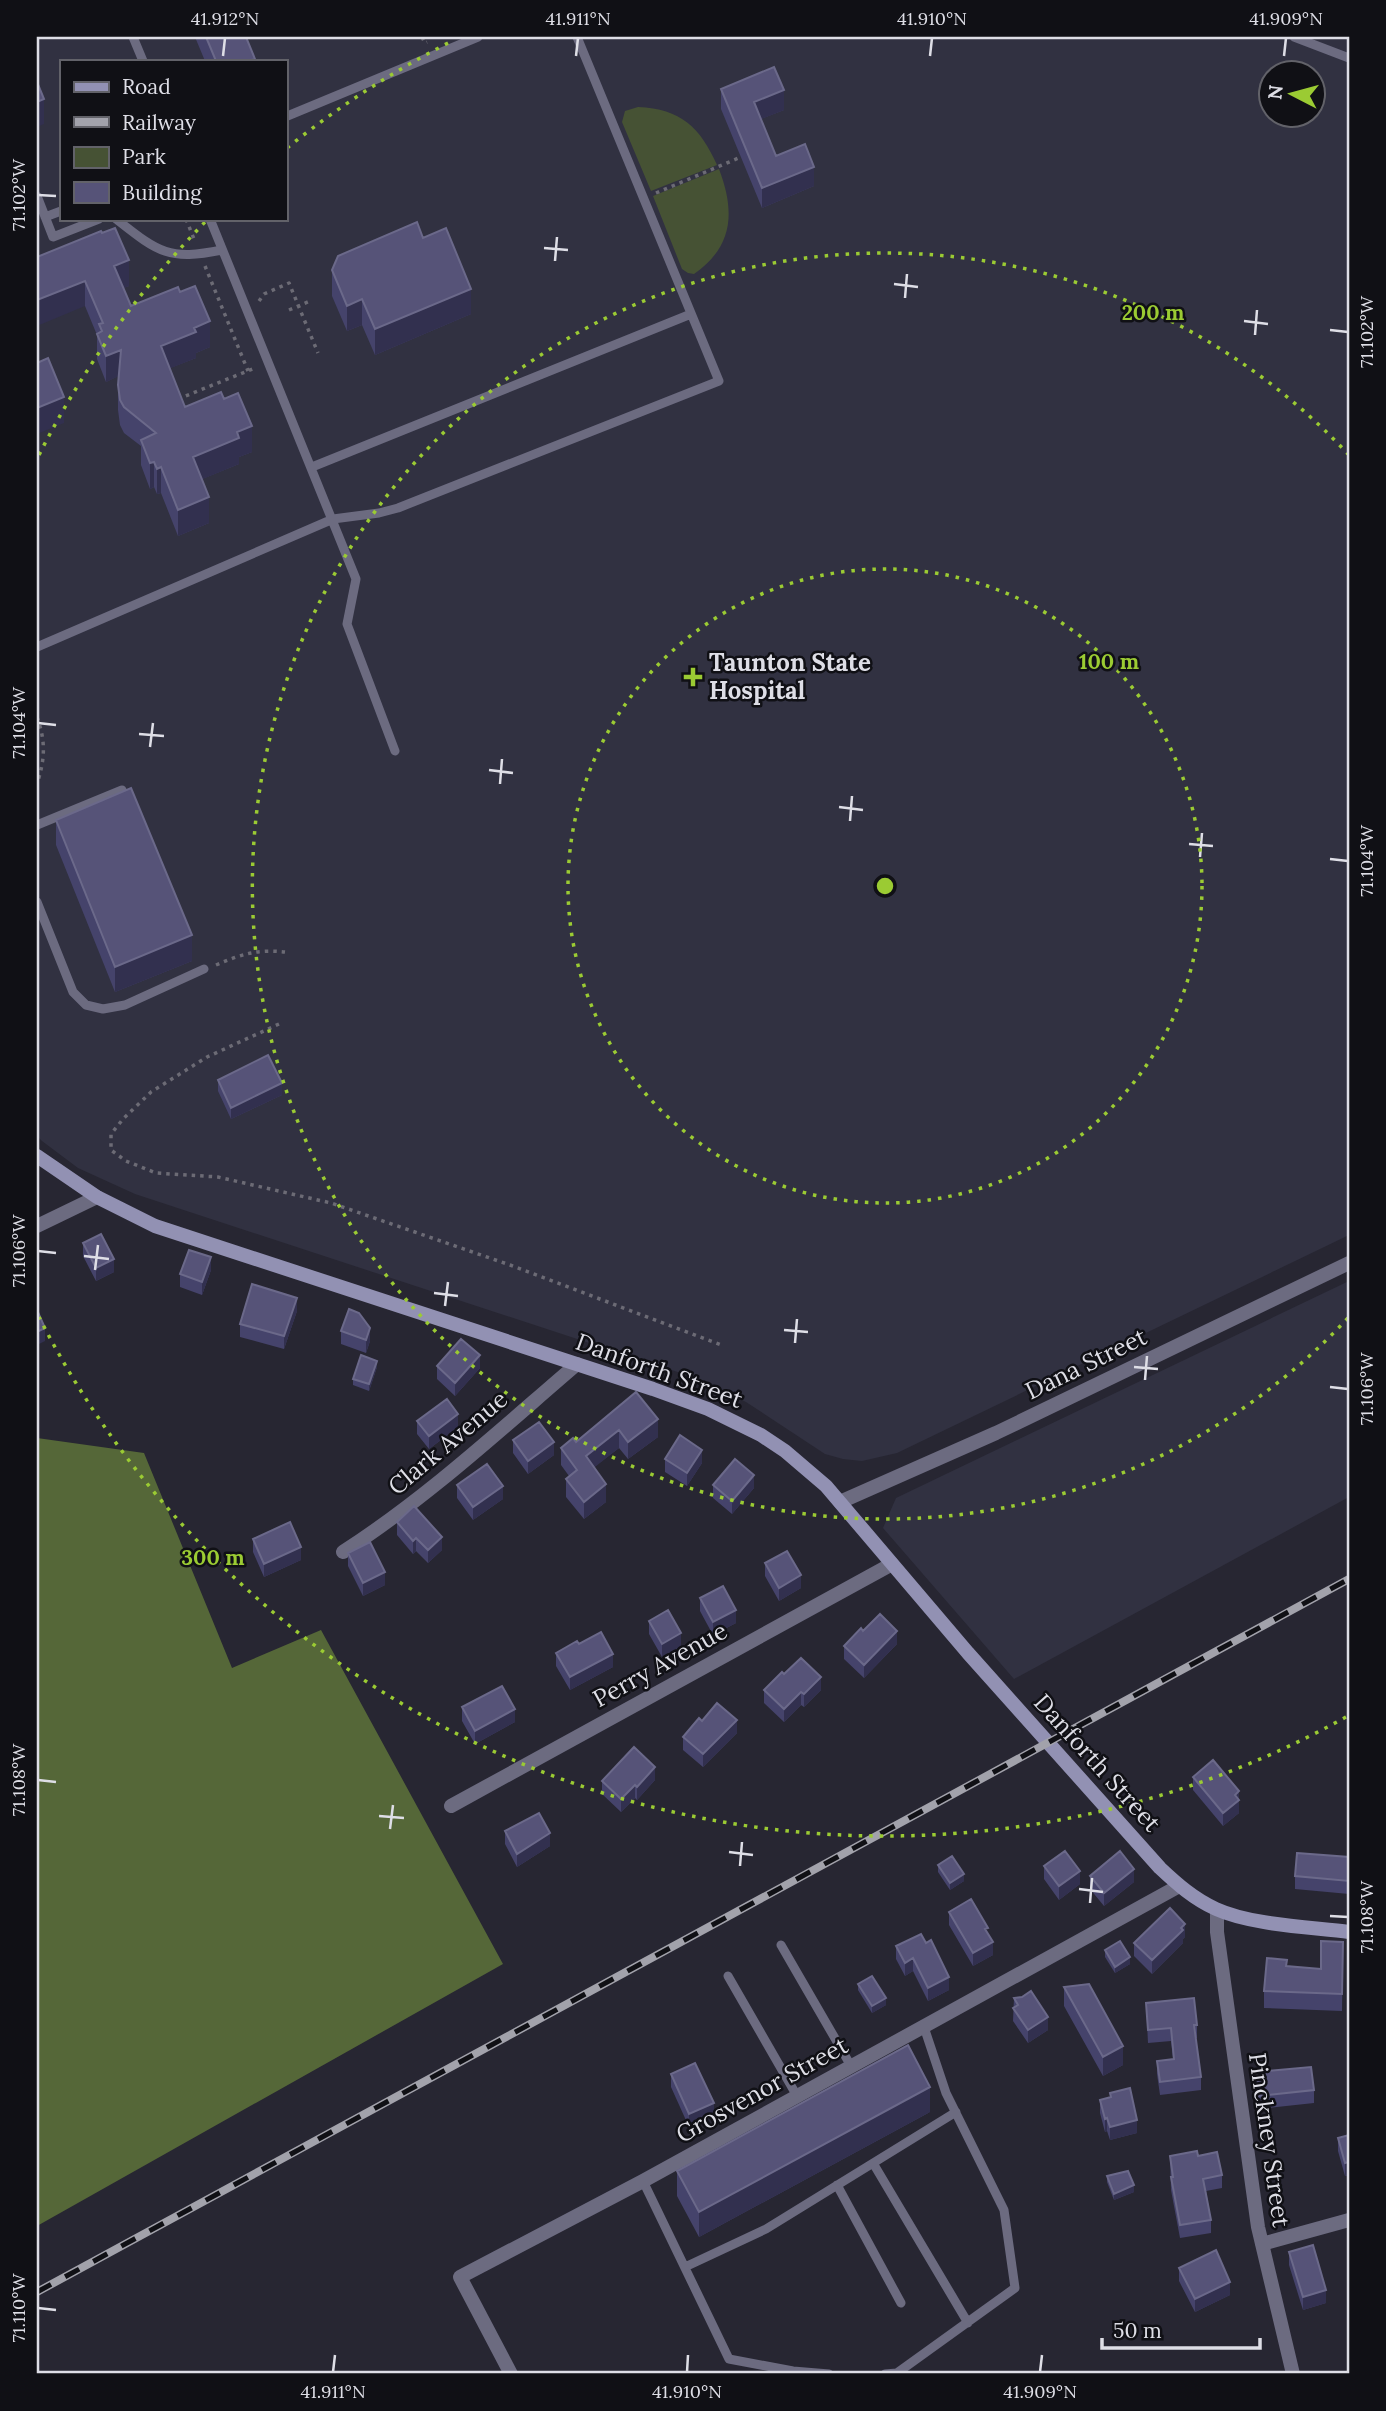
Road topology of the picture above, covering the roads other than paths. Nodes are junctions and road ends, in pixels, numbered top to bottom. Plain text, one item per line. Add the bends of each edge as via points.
1 (133, 37) edge
2 (478, 37) edge
3 (577, 37) edge
4 (1294, 37) edge
5 (1349, 58) edge
6 (144, 60) edge
7 (287, 116) edge
8 (37, 196) edge
9 (60, 211) edge
10 (45, 218) junction
11 (96, 220) edge
12 (117, 220) edge
13 (210, 220) edge
14 (222, 250) junction
15 (691, 314) junction
16 (312, 467) junction
17 (333, 519) junction
18 (37, 647) edge
19 (395, 751) dead end
20 (122, 790) edge
21 (37, 825) edge
22 (37, 902) edge
23 (204, 970) road end
24 (37, 1156) edge
25 (97, 1197) junction
26 (37, 1227) edge
27 (1349, 1263) edge
28 (576, 1364) junction
29 (840, 1502) junction
30 (344, 1552) dead end
31 (892, 1564) junction
32 (451, 1806) dead end
33 (1179, 1886) junction
34 (1217, 1910) junction
35 (1349, 1932) edge
36 (782, 1945) dead end
37 (728, 1976) dead end
38 (923, 2027) junction
39 (852, 2066) junction
40 (797, 2096) junction
41 (956, 2112) junction
42 (873, 2163) junction
43 (643, 2181) junction
44 (837, 2185) junction
45 (1349, 2220) edge
46 (1262, 2244) junction
47 (685, 2267) junction
48 (901, 2302) dead end
49 (968, 2323) junction
50 (511, 2374) edge
51 (829, 2374) edge
52 (885, 2374) edge
53 (1293, 2374) edge

1 - 6 lane
2 - 7 lane
3 - 15 lane
4 - 5 lane
8 - 10 lane
9 - 10 lane
10 - 11 lane via 53,237
12 - 14 lane via 162,251 184,256
13 - 14 lane
14 - 16 lane
15 - 16 lane
15 - 17 lane via 719,381 398,508
16 - 17 lane
17 - 18 lane
17 - 19 lane via 356,579 347,624
20 - 21 lane
22 - 23 lane via 73,992 86,1006 125,1005
24 - 25 street, Danforth Street
25 - 26 street
25 - 28 street, Danforth Street via 174,1233
27 - 29 street, Dana Street via 996,1433
28 - 29 street, Danforth Street via 681,1399 761,1435 808,1469
28 - 30 street, Clark Avenue via 435,1486
29 - 31 street, Danforth Street
31 - 32 street, Perry Avenue
31 - 33 street, Danforth Street
33 - 34 street, Danforth Street
33 - 38 street, Grosvenor Street
34 - 35 street, Danforth Street
34 - 46 street, Pinckney Street
36 - 39 lane
37 - 40 lane
38 - 39 street, Grosvenor Street
38 - 41 lane
39 - 40 street, Grosvenor Street
40 - 43 street, Grosvenor Street
41 - 42 lane
41 - 49 lane via 1004,2210 1015,2288
42 - 44 lane
42 - 49 lane
43 - 47 lane
43 - 50 street, Grosvenor Street via 460,2277
44 - 47 lane via 766,2229
44 - 48 lane
45 - 46 street
46 - 53 street, Pinckney Street
47 - 51 lane via 729,2359
49 - 52 lane via 897,2373

